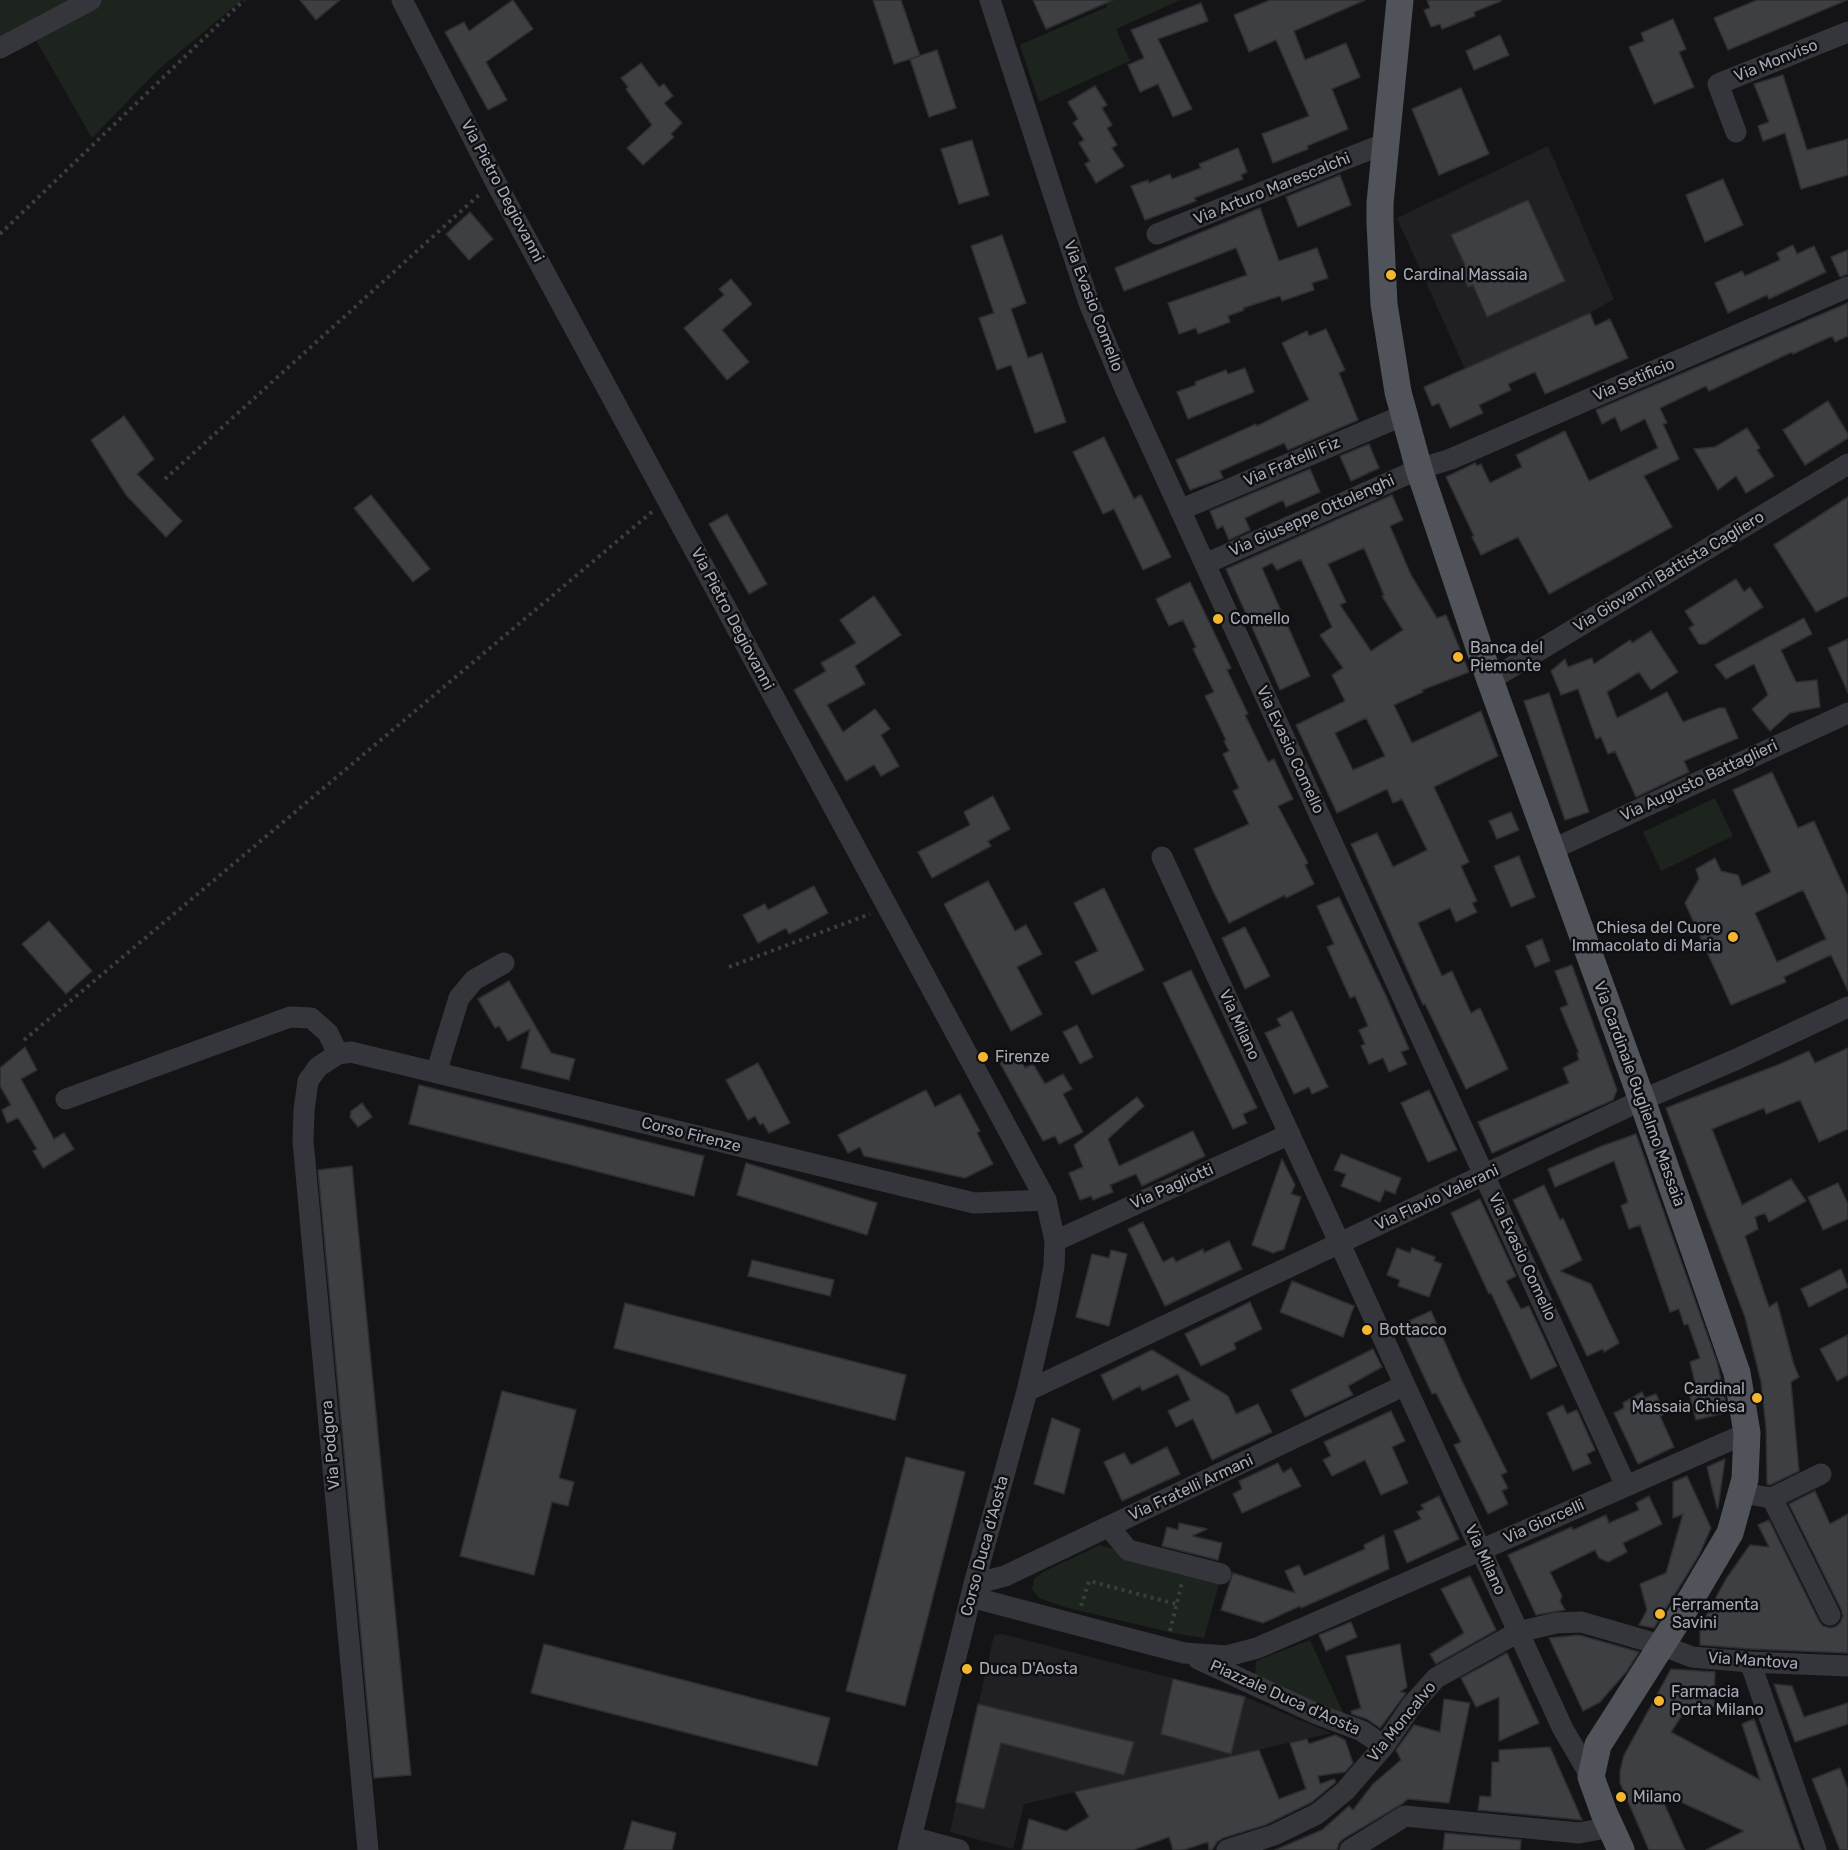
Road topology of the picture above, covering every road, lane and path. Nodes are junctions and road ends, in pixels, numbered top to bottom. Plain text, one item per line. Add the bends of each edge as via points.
1 (91, 0) edge
2 (244, 0) edge
3 (402, 0) edge
4 (990, 0) edge
5 (1400, 0) edge
6 (1848, 32) edge
7 (0, 48) edge
8 (1736, 132) dead end
9 (1386, 143) junction
10 (495, 181) junction
11 (0, 234) edge
12 (1157, 234) dead end
13 (1848, 287) edge
14 (1404, 415) junction
15 (1848, 464) edge
16 (1419, 469) junction
17 (165, 479) dead end
18 (669, 502) junction
19 (1180, 510) junction
20 (1205, 564) junction
21 (1491, 680) junction
22 (1848, 713) edge
23 (1551, 850) junction
24 (1162, 857) dead end
25 (887, 908) junction
26 (504, 963) dead end
27 (729, 967) dead end
28 (1848, 1006) edge
29 (24, 1040) dead end
30 (338, 1054) junction
31 (436, 1073) junction
32 (66, 1099) dead end
33 (1642, 1100) junction
34 (1290, 1134) junction
35 (1485, 1176) junction
36 (1046, 1200) junction
37 (1054, 1240) junction
38 (1340, 1244) junction
39 (1405, 1385) junction
40 (1027, 1391) junction
41 (1747, 1433) junction
42 (1821, 1474) dead end
43 (1626, 1486) junction
44 (1741, 1493) junction
45 (1772, 1497) junction
46 (1109, 1527) junction
47 (1481, 1550) junction
48 (1186, 1564) junction
49 (1221, 1574) dead end
50 (972, 1590) junction
51 (1176, 1604) junction
52 (1830, 1615) dead end
53 (1075, 1624) junction
54 (1308, 1626) joint
55 (1518, 1632) junction
56 (1661, 1645) junction
57 (1175, 1650) junction
58 (1750, 1662) junction
59 (1848, 1666) edge
60 (1384, 1746) junction
61 (1591, 1777) junction
62 (1616, 1838) edge
63 (910, 1844) edge
64 (368, 1850) edge
65 (959, 1850) edge
66 (1227, 1850) edge
67 (1350, 1850) edge
68 (1816, 1850) edge

1 - 7 street
2 - 11 path
3 - 10 street, Via Pietro Degiovanni
4 - 19 street, Via Evasio Comello via 1089,303
5 - 9 main road, Via Cardinale Guglielmo Massaia
6 - 8 street, Via Monviso via 1718,84
9 - 12 street, Via Arturo Marescalchi
9 - 14 main road, Via Cardinale Guglielmo Massaia via 1380,222 1384,304
10 - 17 path
10 - 18 street, Via Pietro Degiovanni
13 - 16 street, Via Setificio via 1451,459
14 - 16 main road, Via Cardinale Guglielmo Massaia
14 - 19 street, Via Fratelli Fiz
15 - 21 street, Via Giovanni Battista Cagliero
16 - 20 street, Via Giuseppe Ottolenghi
16 - 21 main road, Via Cardinale Guglielmo Massaia
18 - 25 street, Via Pietro Degiovanni
18 - 29 path via 654,510
19 - 20 street, Via Evasio Comello
20 - 35 street, Via Evasio Comello
21 - 23 main road, Via Cardinale Guglielmo Massaia
22 - 23 street, Via Augusto Battaglieri
23 - 33 main road, Via Cardinale Guglielmo Massaia
24 - 34 street, Via Milano
25 - 27 path
25 - 36 street, Via Pietro Degiovanni
26 - 31 street via 474,980 459,998
28 - 33 street, Via Flavio Valerani
30 - 31 street, Corso Firenze via 351,1052
30 - 32 street via 328,1033 311,1018 290,1017
30 - 64 street, Via Podgora via 318,1067 308,1081 303,1140
31 - 36 street, Corso Firenze via 974,1203
33 - 35 street, Via Flavio Valerani
33 - 41 main road, Via Cardinale Guglielmo Massaia via 1737,1373
34 - 37 street, Via Pagliotti
34 - 38 street, Via Milano
35 - 38 street, Via Flavio Valerani
35 - 43 street, Via Evasio Comello
36 - 37 street, Via Pietro Degiovanni
37 - 40 street, Corso Duca d'Aosta via 1054,1266
38 - 39 street, Via Milano
38 - 40 street, Via Flavio Valerani
39 - 46 street, Via Fratelli Armani
39 - 47 street, Via Milano
40 - 50 street, Corso Duca d'Aosta
41 - 43 street, Via Giorcelli
41 - 44 main road, Via Cardinale Guglielmo Massaia
42 - 45 street
43 - 47 street, Via Giorcelli
44 - 45 street
44 - 56 main road, Via Cardinale Guglielmo Massaia via 1730,1533
45 - 52 street
46 - 48 street via 1128,1550
46 - 50 street, Via Fratelli Armani
47 - 54 street, Via Giorcelli
47 - 55 street, Via Milano
48 - 49 street
48 - 51 path
50 - 53 street, Piazzale Duca d'Aosta
50 - 63 street, Corso Duca d'Aosta
51 - 53 path via 1089,1581
51 - 57 path
53 - 57 street, Piazzale Duca d'Aosta
54 - 57 street, Piazzale Duca d'Aosta via 1227,1656
55 - 56 street, Via Moncalvo via 1581,1622
55 - 60 street, Via Moncalvo via 1436,1678
55 - 61 street, Via Milano via 1563,1730
56 - 58 street, Via Mantova via 1692,1657
56 - 61 main road, Via Cardinale Guglielmo Massaia via 1598,1745
57 - 60 street, Piazzale Duca d'Aosta via 1362,1731
58 - 59 street, Via Mantova
58 - 68 street
60 - 66 street, Via Moncalvo via 1345,1791 1317,1814 1274,1835
61 - 62 main road, Via Milano
62 - 67 street, Via Milano via 1406,1816
63 - 65 street

